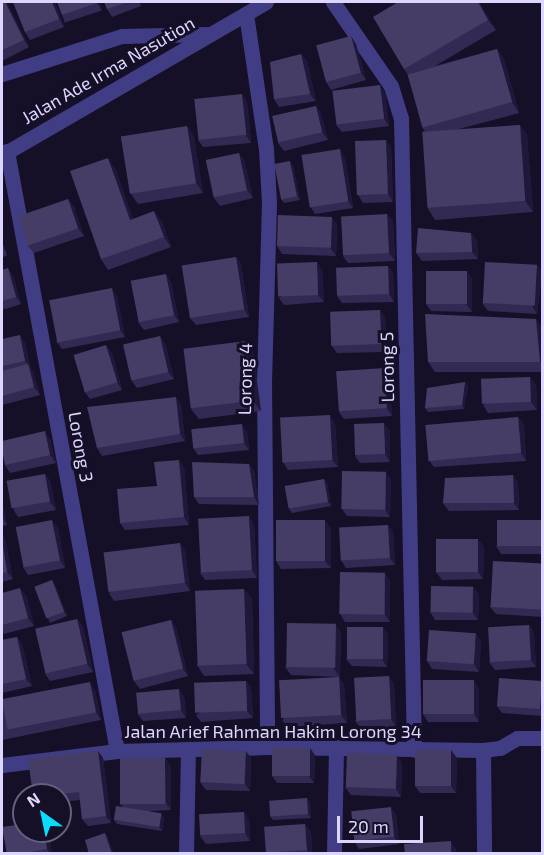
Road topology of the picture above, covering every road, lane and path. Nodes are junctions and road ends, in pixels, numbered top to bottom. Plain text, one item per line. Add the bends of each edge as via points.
1 (266, 2) edge
2 (333, 2) edge
3 (246, 14) junction
4 (211, 33) junction
5 (2, 74) edge
6 (4, 153) edge
7 (543, 738) edge
8 (267, 747) junction
9 (336, 747) junction
10 (188, 749) junction
11 (414, 750) junction
12 (483, 750) junction
13 (117, 751) junction
14 (2, 765) edge
15 (186, 854) edge
16 (334, 854) edge
17 (484, 854) edge

1 - 3 street, Jalan Ade Irma Nasution
2 - 11 street, Lorong 5 via 391,86 401,118
3 - 4 street, Jalan Ade Irma Nasution
3 - 8 street, Lorong 4 via 269,196 264,380
4 - 5 street via 122,36
4 - 6 street, Jalan Ade Irma Nasution
6 - 13 street, Lorong 3
7 - 12 street, Jalan Arief Rahman Hakim Lorong 34 via 517,738 500,748
8 - 9 street, Jalan Arief Rahman Hakim Lorong 34
8 - 10 street, Jalan Arief Rahman Hakim Lorong 34
9 - 11 street, Jalan Arief Rahman Hakim Lorong 34
9 - 16 street
10 - 13 street, Jalan Arief Rahman Hakim Lorong 34
10 - 15 street
11 - 12 street, Jalan Arief Rahman Hakim Lorong 34
12 - 17 street
13 - 14 street, Jalan Arief Rahman Hakim Lorong 34

